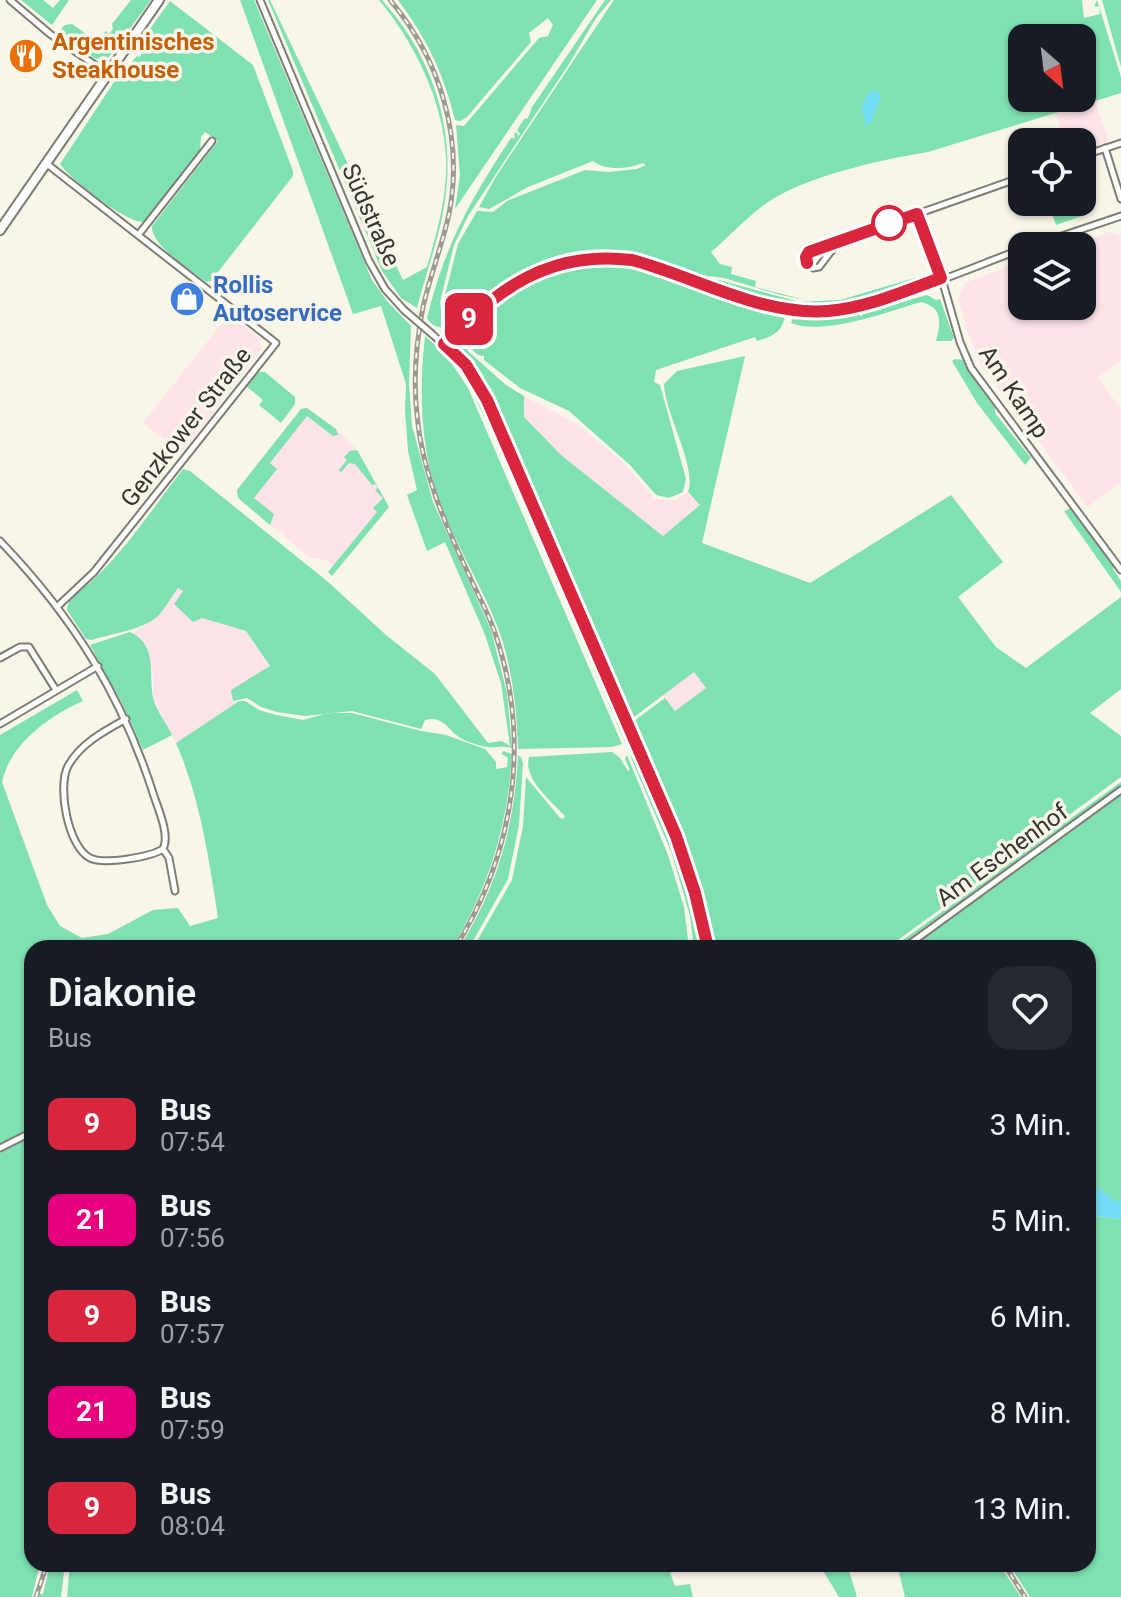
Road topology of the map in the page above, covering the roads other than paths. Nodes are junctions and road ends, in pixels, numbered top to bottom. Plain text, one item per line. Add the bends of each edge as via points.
1 (10, 0) edge
2 (159, 0) edge
3 (260, 0) edge
4 (109, 74) junction
5 (212, 141) dead end
6 (1121, 143) edge
7 (1105, 148) junction
8 (1096, 151) edge
9 (47, 164) junction
10 (1008, 182) edge
11 (1121, 199) edge
12 (917, 214) junction
13 (1121, 216) edge
14 (0, 230) edge
15 (1074, 232) edge
16 (139, 234) junction
17 (839, 241) junction
18 (1008, 254) edge
19 (941, 278) junction
20 (444, 344) junction
21 (0, 541) edge
22 (1121, 570) edge
23 (58, 606) junction
24 (0, 658) edge
25 (98, 666) junction
26 (56, 690) junction
27 (126, 719) junction
28 (0, 724) edge
29 (1121, 790) edge
30 (163, 849) junction
31 (175, 891) dead end
32 (706, 940) edge
33 (915, 940) edge
34 (24, 1136) edge
35 (0, 1148) edge

1 - 4 street
2 - 4 main road
3 - 20 street, Südstraße, bridge via 369,261 385,289
4 - 9 main road
5 - 16 street
6 - 7 street
7 - 8 street
7 - 11 street
9 - 14 main road
9 - 16 street, Genzkower Straße
10 - 12 street
12 - 17 street
12 - 19 street, Am Kamp
13 - 15 street
16 - 23 street, Genzkower Straße via 276,343 94,572
17 - 17 street via 807,253 809,266 821,265
18 - 19 street
19 - 20 street via 850,308 804,311 632,260 578,260 551,266 508,288
19 - 22 street, Am Kamp via 963,349 981,384
20 - 32 street, Südstraße via 476,379 526,488 676,836
21 - 23 street
23 - 25 street
24 - 26 street via 29,647
25 - 26 street
25 - 27 street
26 - 28 street
27 - 30 street via 157,806
27 - 30 street via 90,741 66,769 63,797 69,823 83,852 93,860
29 - 33 street, Am Eschenhof
30 - 31 street
34 - 35 street

